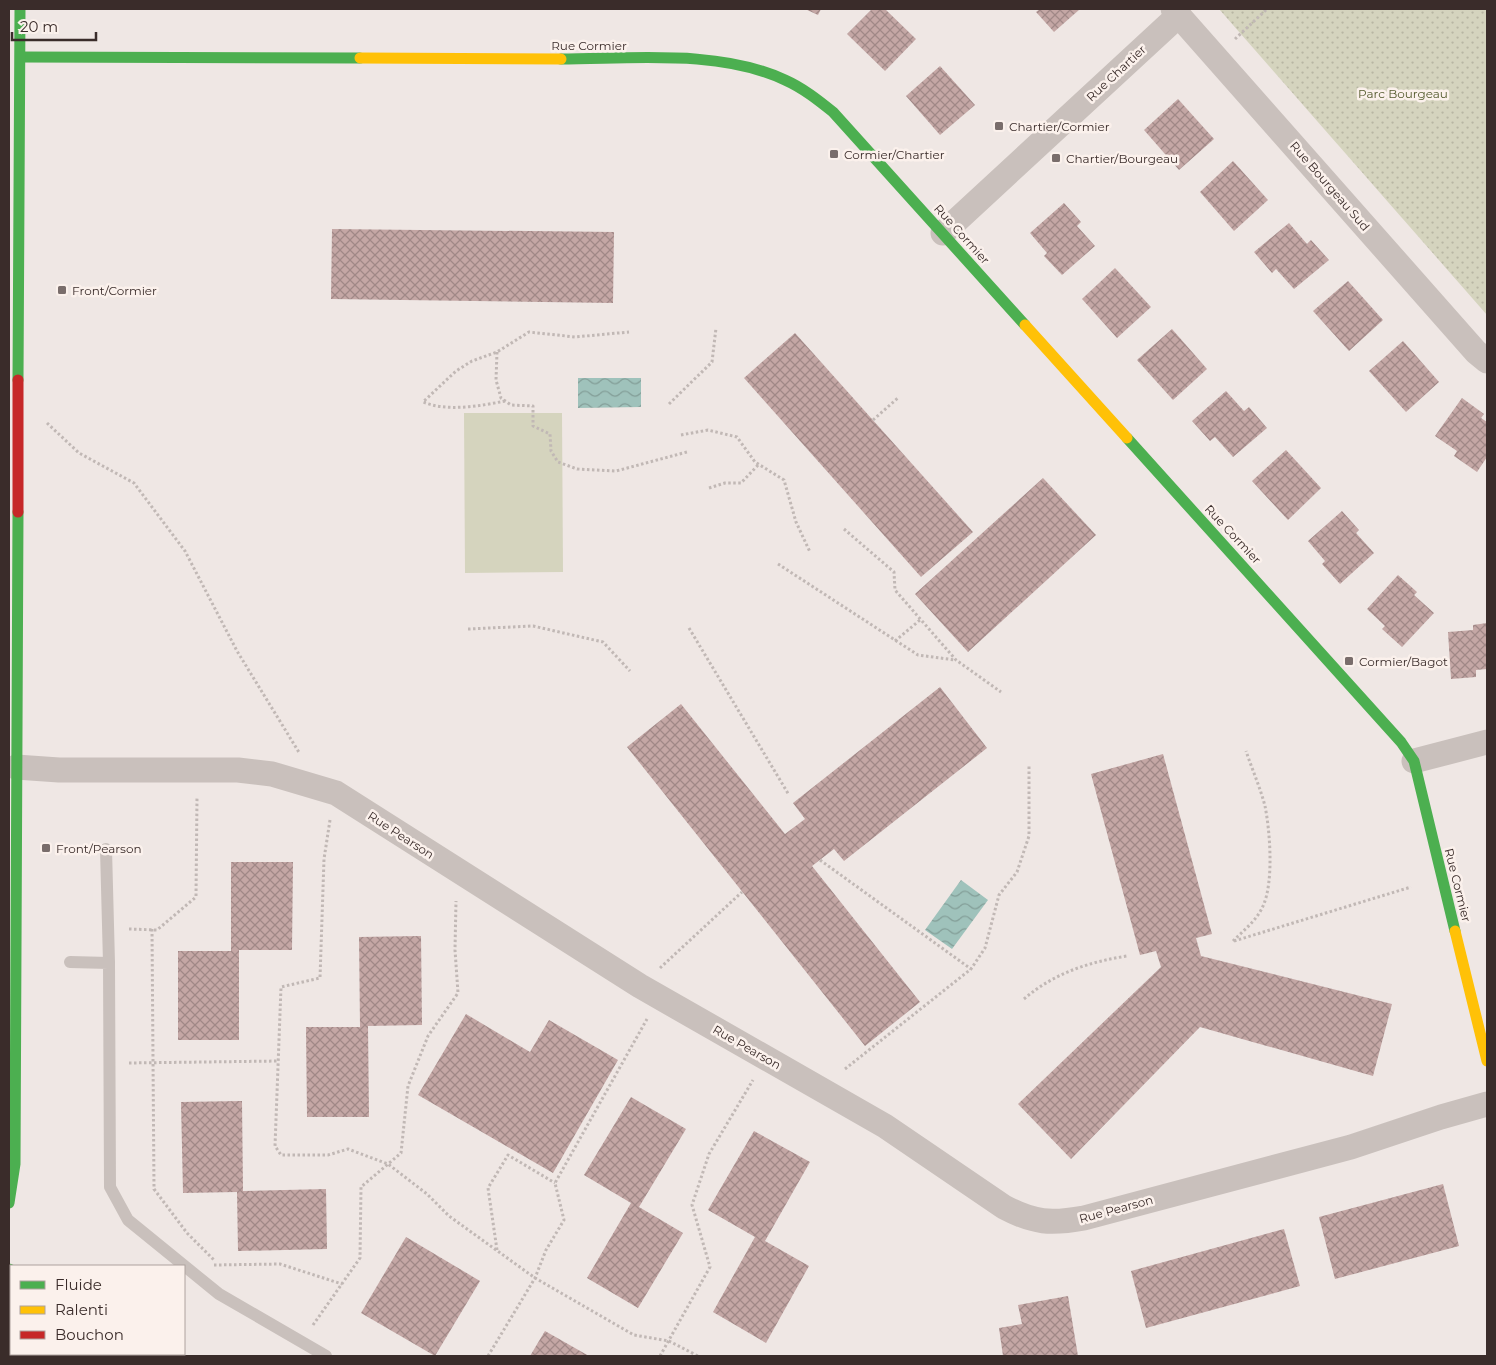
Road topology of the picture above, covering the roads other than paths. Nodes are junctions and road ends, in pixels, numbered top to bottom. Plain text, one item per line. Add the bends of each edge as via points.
1 (20, 9) edge
2 (1176, 12) edge
3 (21, 57) junction
4 (14, 100) edge
5 (943, 233) junction
6 (14, 335) edge
7 (1487, 361) edge
8 (12, 737) edge
9 (1487, 742) edge
10 (1414, 761) junction
11 (16, 767) junction
12 (106, 848) dead end
13 (13, 916) edge
14 (70, 962) dead end
15 (110, 964) junction
16 (1487, 1061) edge
17 (1487, 1104) edge
18 (9, 1202) edge
19 (183, 1265) edge
20 (185, 1267) edge
21 (326, 1356) edge

1 - 3 street
2 - 5 street, Rue Chartier
2 - 7 street, Rue Bourgeau Sud
3 - 4 street
3 - 5 street, Rue Cormier via 729,61 759,68 814,96 833,112
4 - 6 street
5 - 10 street, Rue Cormier via 1272,597 1401,742
6 - 8 street
8 - 11 street
9 - 10 street
10 - 16 street, Rue Cormier
11 - 13 street
11 - 17 street, Rue Pearson via 238,770 272,774 336,793 650,992 885,1126 1024,1218 1062,1222 1093,1216 1351,1147
12 - 15 lane
13 - 18 street via 15,1164
14 - 15 lane
15 - 19 lane via 110,1187 128,1220
20 - 21 lane via 218,1294

